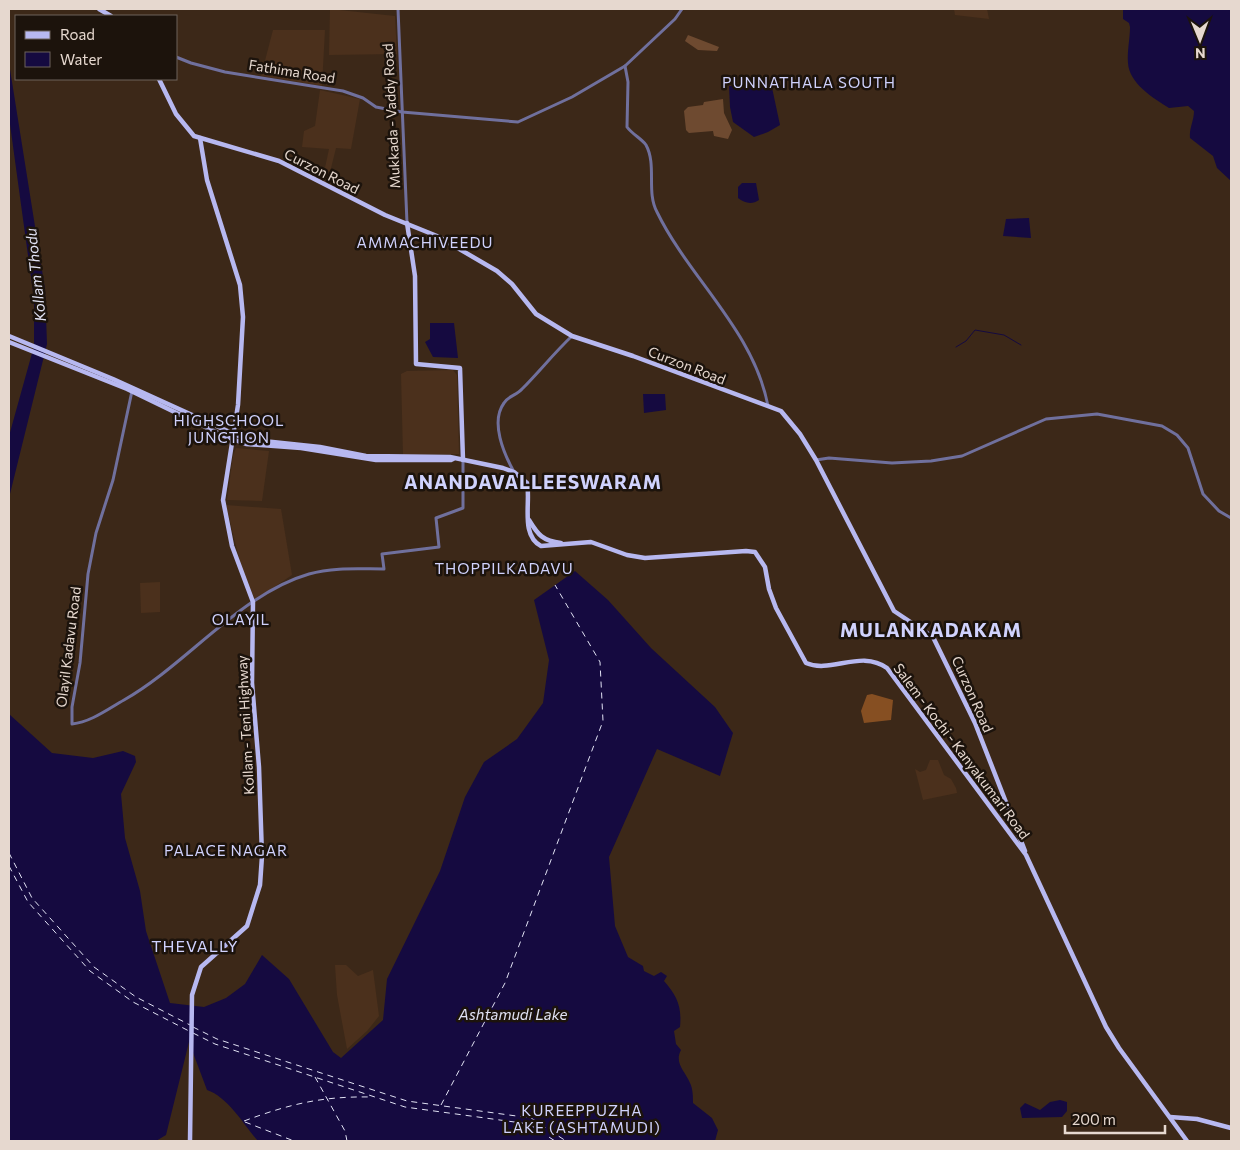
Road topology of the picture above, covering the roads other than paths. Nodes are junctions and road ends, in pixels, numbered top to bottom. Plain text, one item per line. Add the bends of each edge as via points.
1 (99, 9) edge
2 (398, 9) edge
3 (682, 9) edge
4 (110, 15) edge
5 (178, 57) edge
6 (625, 66) junction
7 (159, 80) edge
8 (402, 112) junction
9 (200, 138) junction
10 (407, 223) junction
11 (9, 336) edge
12 (572, 336) junction
13 (9, 342) edge
14 (71, 364) junction
15 (133, 390) junction
16 (768, 406) junction
17 (232, 437) junction
18 (463, 460) junction
19 (816, 460) junction
20 (514, 472) junction
21 (528, 518) junction
22 (1231, 518) edge
23 (565, 544) junction
24 (253, 602) junction
25 (1026, 855) junction
26 (1170, 1117) junction
27 (1231, 1128) edge
28 (190, 1141) edge
29 (1187, 1141) edge

1 - 4 main road
2 - 8 street, Mukkada - Vaddy Road
3 - 6 street, Fathima Road
5 - 8 street, Fathima Road via 225,72 338,90 363,98 376,107
6 - 8 street, Fathima Road via 572,97 518,122
6 - 16 street via 627,127 647,147 653,205 679,250 744,346 757,371
7 - 9 main road, Curzon Road via 176,114 192,134
8 - 10 street, Mukkada - Vaddy Road
9 - 10 main road, Curzon Road via 279,161 384,215
9 - 17 main road, Kollam - Teni Highway via 207,180 240,285 243,350
10 - 12 main road, Curzon Road via 498,271 536,314
10 - 18 main road via 415,276 416,364 460,368
11 - 14 main road
12 - 16 main road, Curzon Road
12 - 20 street via 521,391 503,403 499,424 504,454
13 - 14 main road
14 - 15 main road
15 - 17 main road
15 - 24 street, Olayil Kadavu Road via 114,480 96,533 88,574 72,723 90,719 146,687
16 - 19 main road, Curzon Road via 788,418
17 - 18 main road via 258,447 301,448 369,459
17 - 24 main road, Kollam - Teni Highway via 223,509 232,546
18 - 20 main road
18 - 24 street via 463,508 436,518 439,547 382,554 384,569 350,568 310,574
19 - 22 street via 829,458 892,463 962,456 1046,419 1097,414 1162,426 1177,435 1188,448 1203,494
19 - 25 main road, Curzon Road via 886,600 894,612 933,637 944,656 975,723
20 - 21 main road via 527,483
21 - 23 main road via 540,537
21 - 23 main road via 531,537 537,544 546,547
23 - 25 main road, Salem - Kochi - Kanyakumari Road via 591,542 645,558 755,552 765,567 776,608 806,663 816,665 865,660 887,668
24 - 28 main road, Kollam - Teni Highway via 253,704 262,833 260,884 247,926 201,967 192,995
25 - 26 main road, Salem - Kochi - Kanyakumari Road via 1106,1027
26 - 27 main road via 1197,1119
26 - 29 main road, Salem - Kochi - Kanyakumari Road

